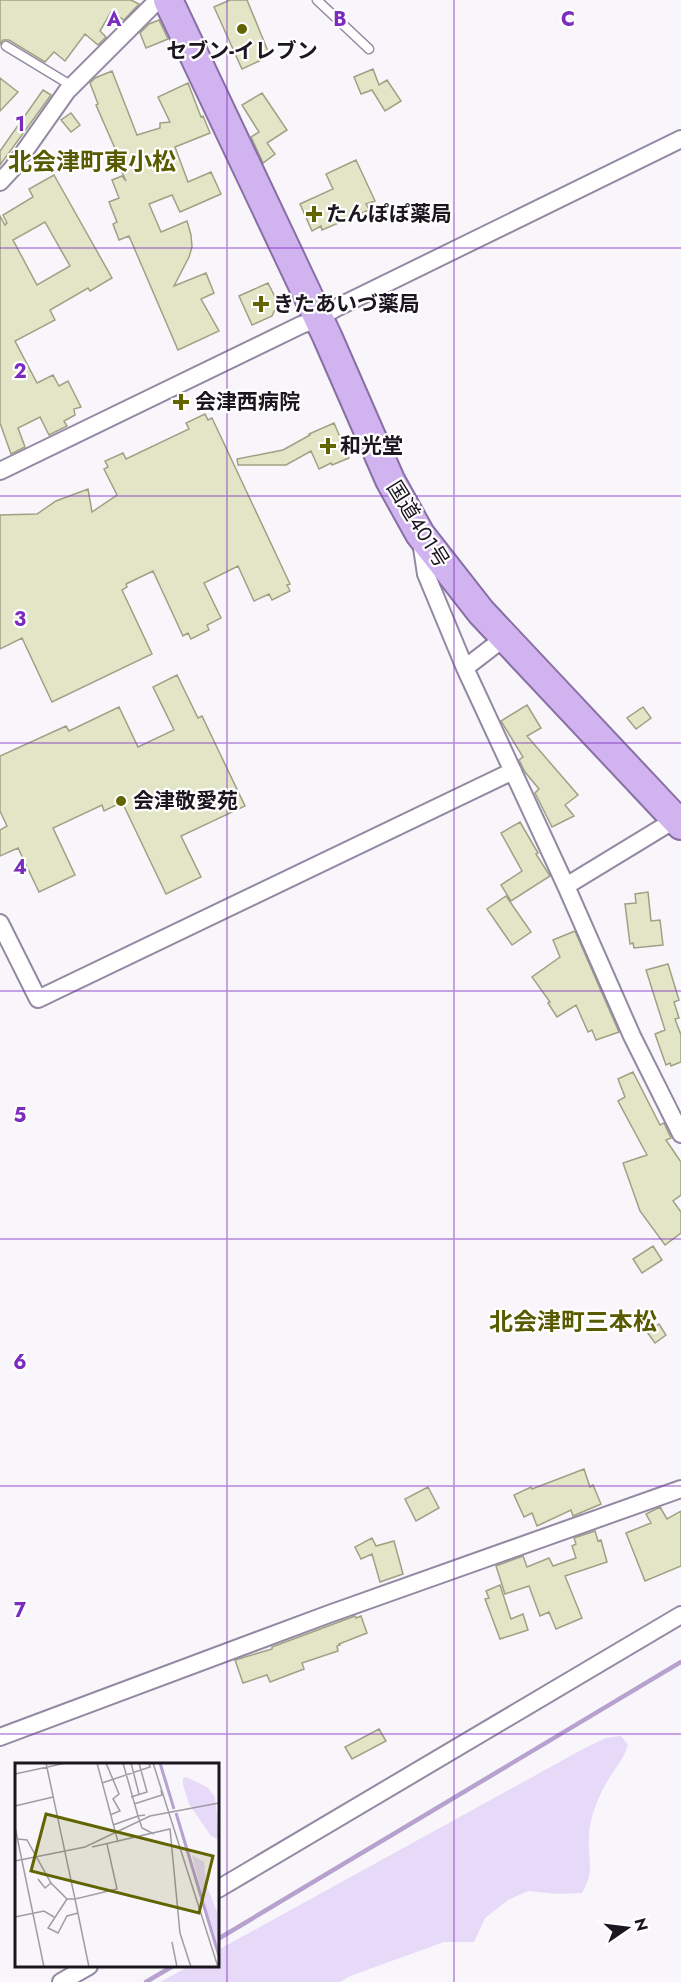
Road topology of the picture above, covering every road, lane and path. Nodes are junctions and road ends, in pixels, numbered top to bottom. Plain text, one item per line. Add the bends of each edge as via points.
1 (158, 0) edge
2 (168, 0) edge
3 (317, 0) edge
4 (6, 46) dead end
5 (369, 49) dead end
6 (72, 86) junction
7 (681, 139) edge
8 (0, 182) edge
9 (318, 319) junction
10 (0, 471) edge
11 (420, 534) junction
12 (504, 638) junction
13 (465, 668) junction
14 (513, 771) junction
15 (679, 821) edge
16 (566, 886) junction
17 (0, 922) edge
18 (681, 1134) edge
19 (681, 1489) edge
20 (681, 1615) edge
21 (0, 1737) edge
22 (219, 1888) edge
23 (86, 1967) edge
24 (61, 1982) edge

1 - 6 street
2 - 9 highway, 国道401号
3 - 5 lane
4 - 6 lane
6 - 8 street
7 - 9 street
9 - 10 street
9 - 11 highway, 国道401号 via 390,480
11 - 12 highway, 国道401号
11 - 13 street via 426,574
12 - 13 street
12 - 15 highway, 国道401号
13 - 14 street
14 - 16 street
14 - 17 street via 38,999
15 - 16 street
16 - 18 street via 632,1036
19 - 21 street
20 - 22 street
23 - 24 street

